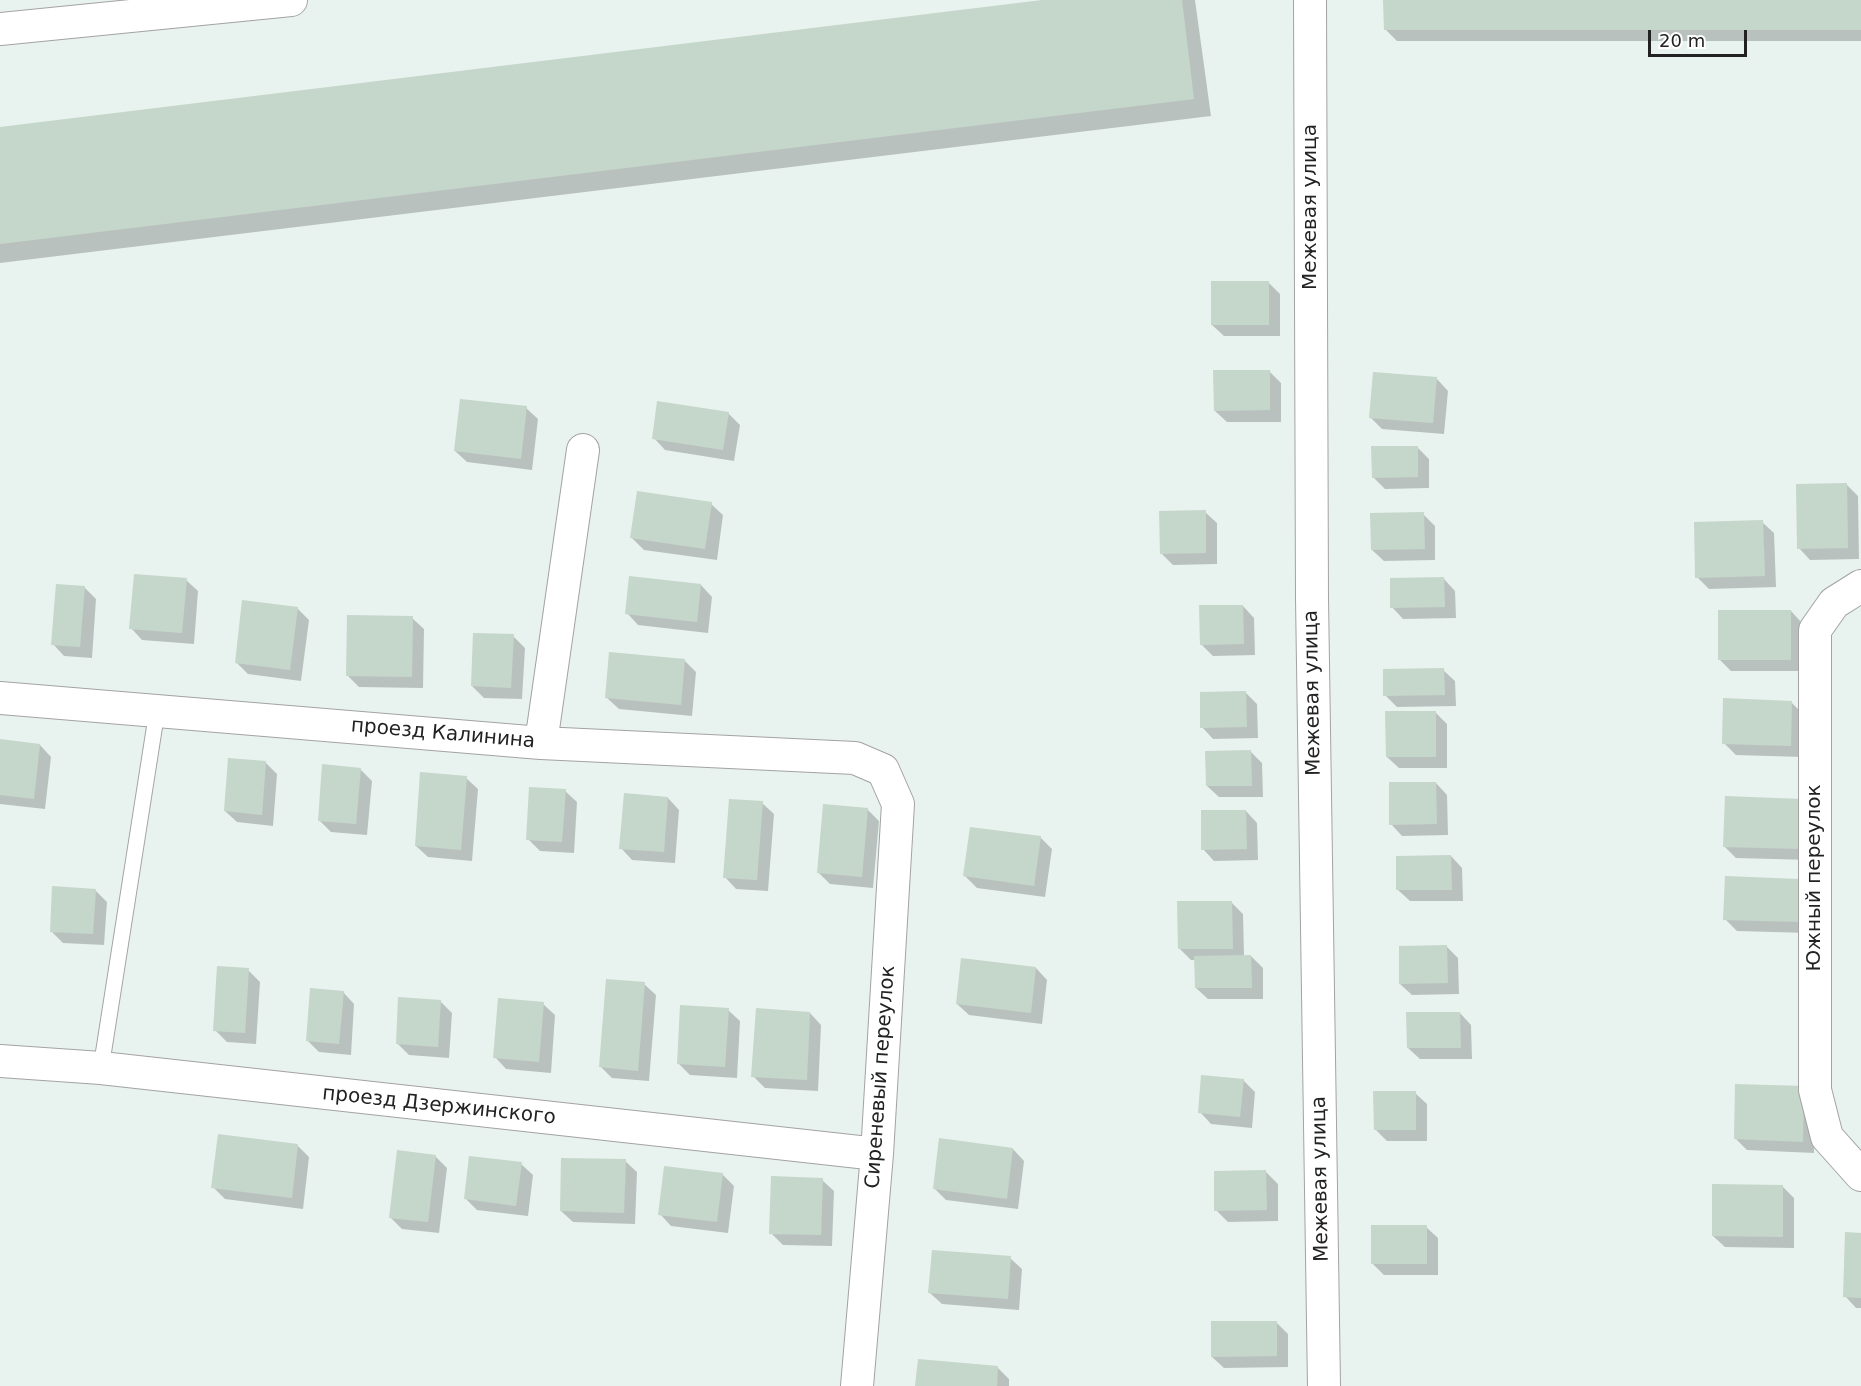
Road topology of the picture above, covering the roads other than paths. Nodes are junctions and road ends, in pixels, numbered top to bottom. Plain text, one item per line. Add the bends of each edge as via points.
1 (291, 0) edge
2 (1310, 0) edge
3 (0, 29) edge
4 (583, 450) dead end
5 (1861, 586) edge
6 (0, 698) edge
7 (157, 711) junction
8 (541, 743) junction
9 (884, 770) joint
10 (0, 1061) edge
11 (101, 1068) junction
12 (877, 1154) junction
13 (1861, 1175) edge
14 (857, 1386) edge
15 (1324, 1386) edge

1 - 3 street
2 - 15 street, Межевая улица via 1312,586
4 - 8 street
5 - 13 street, Южный переулок via 1834,603 1815,630 1815,1090 1827,1137
6 - 7 street, проезд Калинина
7 - 8 street, проезд Калинина
7 - 11 lane
8 - 9 street, проезд Калинина via 855,758
9 - 12 street, Сиреневый переулок via 898,804
10 - 11 street, проезд Дзержинского
11 - 12 street, проезд Дзержинского
12 - 14 street, Сиреневый переулок

